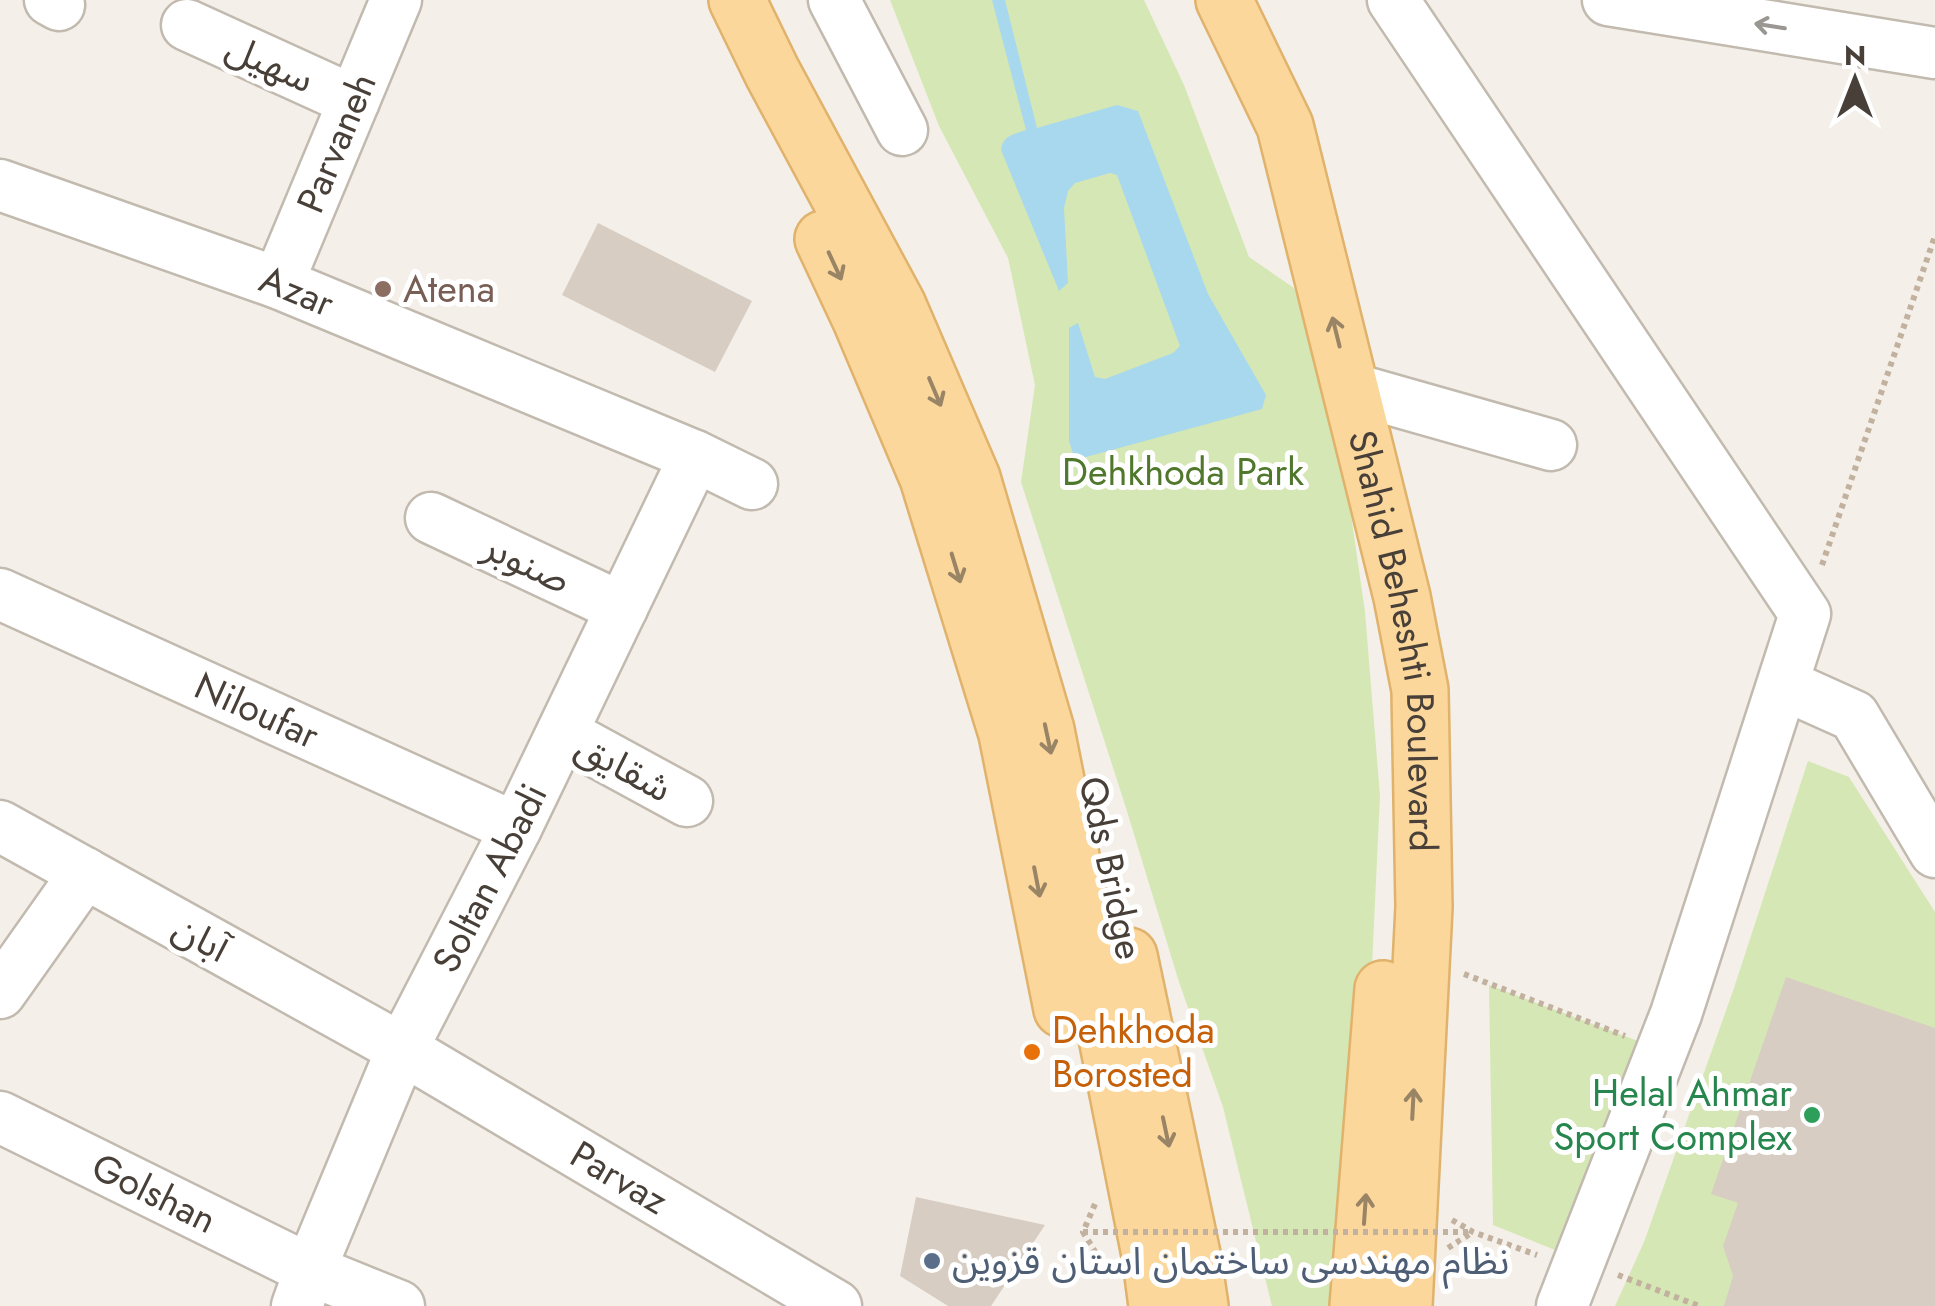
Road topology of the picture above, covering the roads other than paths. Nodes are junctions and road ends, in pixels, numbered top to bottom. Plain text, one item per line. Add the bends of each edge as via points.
1 (396, 0) edge
2 (834, 0) edge
3 (1224, 0) edge
4 (1393, 0) edge
5 (1608, 0) edge
6 (187, 25) dead end
7 (746, 38) edge
8 (1935, 54) edge
9 (354, 101) junction
10 (902, 130) dead end
11 (0, 185) edge
12 (278, 283) junction
13 (1350, 388) junction
14 (1551, 445) dead end
15 (695, 456) junction
16 (752, 484) dead end
17 (982, 511) junction
18 (431, 518) dead end
19 (0, 594) edge
20 (1402, 597) junction
21 (622, 608) junction
22 (1783, 684) junction
23 (562, 733) junction
24 (686, 802) dead end
25 (0, 826) edge
26 (516, 828) junction
27 (1935, 852) edge
28 (85, 873) junction
29 (0, 993) edge
30 (402, 1050) junction
31 (0, 1118) edge
32 (1573, 1278) edge
33 (303, 1288) edge
34 (1132, 1301) edge
35 (399, 1306) edge
36 (836, 1306) edge
37 (1200, 1306) edge
38 (1358, 1306) edge
39 (1404, 1306) edge

1 - 9 street, Parvaneh
2 - 10 street
13 -> 3 main road, Shahid Beheshti Boulevard via 1286,126
4 - 22 street via 1805,614
8 -> 5 street
6 - 9 street, سهیل
7 -> 17 main road, Qds Bridge via 772,72 898,306
7 -> 34 main road via 928,478 1007,734 1092,1213
9 - 12 street, Parvaneh
11 - 12 street, Azar
12 - 15 street, Azar
13 - 14 street
13 - 20 main road, Shahid Beheshti Boulevard
15 - 16 street, Azar
15 - 21 street, Soltan Abadi
17 -> 34 main road, Qds Bridge via 1046,730 1151,1260
17 -> 37 main road, Qds Bridge via 1013,534 1076,703
18 - 21 street, صنوبر
19 - 26 street, Niloufar
38 -> 20 main road via 1387,944 1389,690
39 -> 20 main road, Shahid Beheshti Boulevard via 1424,906 1420,690
21 - 23 street, Soltan Abadi
22 - 27 street via 1854,716
22 - 32 street via 1676,1014
23 - 24 street, شقایق
23 - 26 street, Soltan Abadi
25 - 28 street, آبان
26 - 30 street, Soltan Abadi
28 - 29 street
28 - 30 street, آبان
30 - 33 street, Soltan Abadi
30 - 36 street, Parvaz
31 - 33 street, Golshan
33 - 35 street, Golshan

